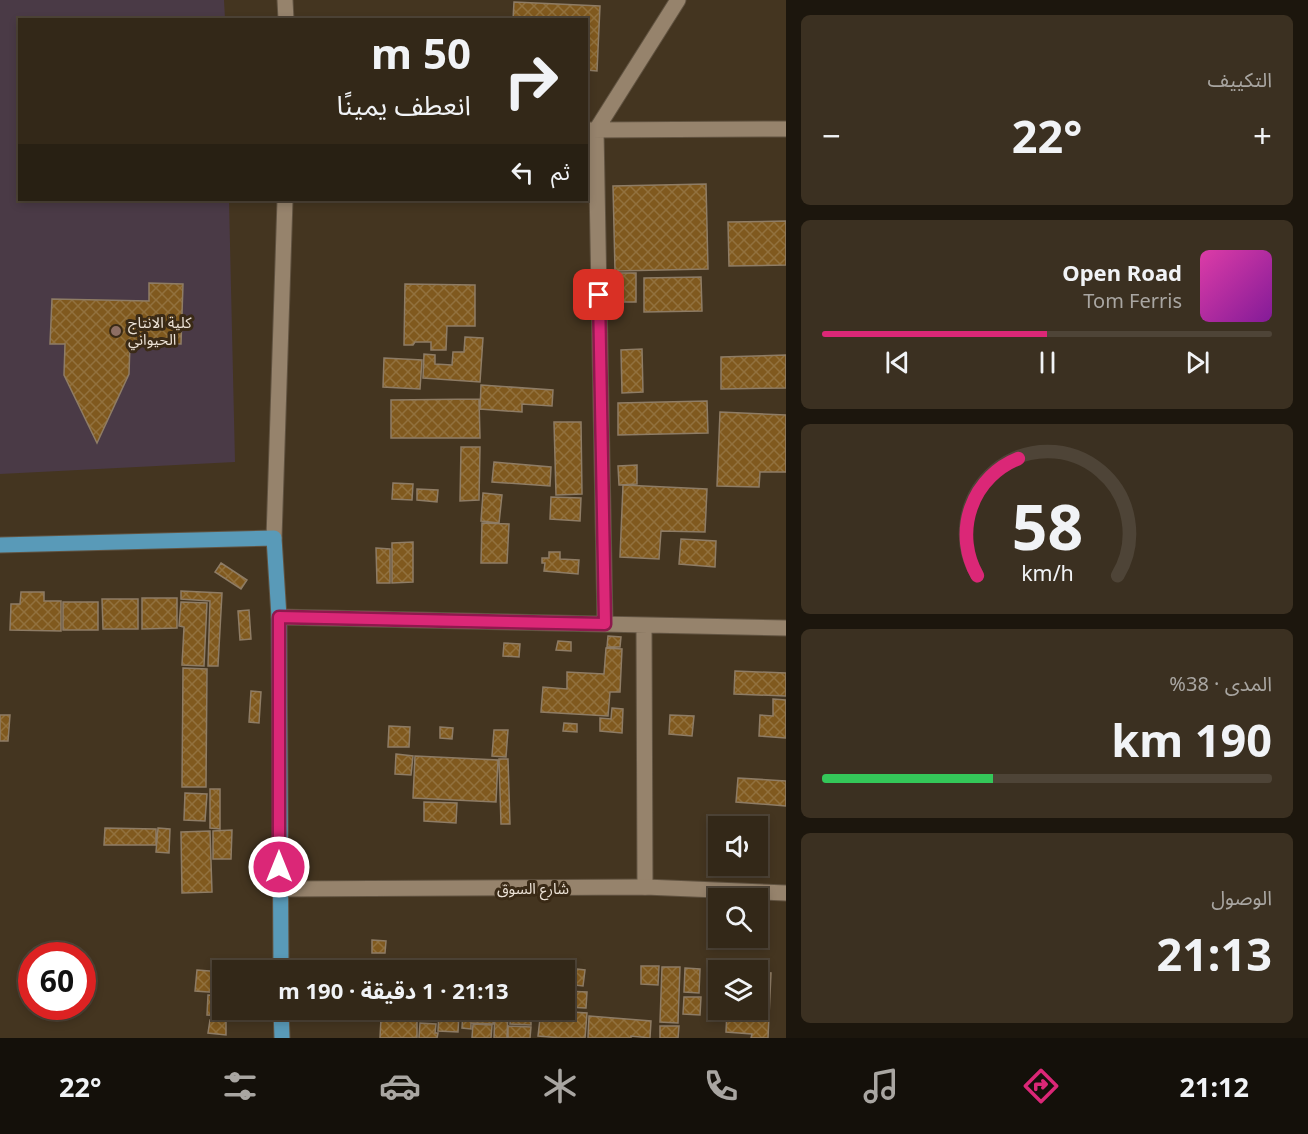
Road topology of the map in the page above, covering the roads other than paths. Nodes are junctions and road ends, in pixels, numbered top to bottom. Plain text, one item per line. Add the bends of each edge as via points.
1 (285, 0) edge
2 (678, 0) edge
3 (286, 18) edge
4 (786, 129) edge
5 (591, 130) edge
6 (285, 201) edge
7 (274, 538) junction
8 (0, 545) edge
9 (279, 617) junction
10 (605, 624) junction
11 (644, 626) junction
12 (786, 628) edge
13 (645, 887) junction
14 (279, 889) junction
15 (786, 893) edge
16 (281, 960) edge
17 (281, 1020) edge
18 (282, 1038) edge

1 - 3 street
2 - 5 street
4 - 5 street
5 - 10 street
6 - 7 street
7 - 8 main road
7 - 9 main road
9 - 10 street
9 - 14 main road
10 - 11 street
11 - 12 street
11 - 13 street
13 - 14 street, شارع السوق
13 - 15 street, شارع السوق
14 - 16 main road
17 - 18 main road

